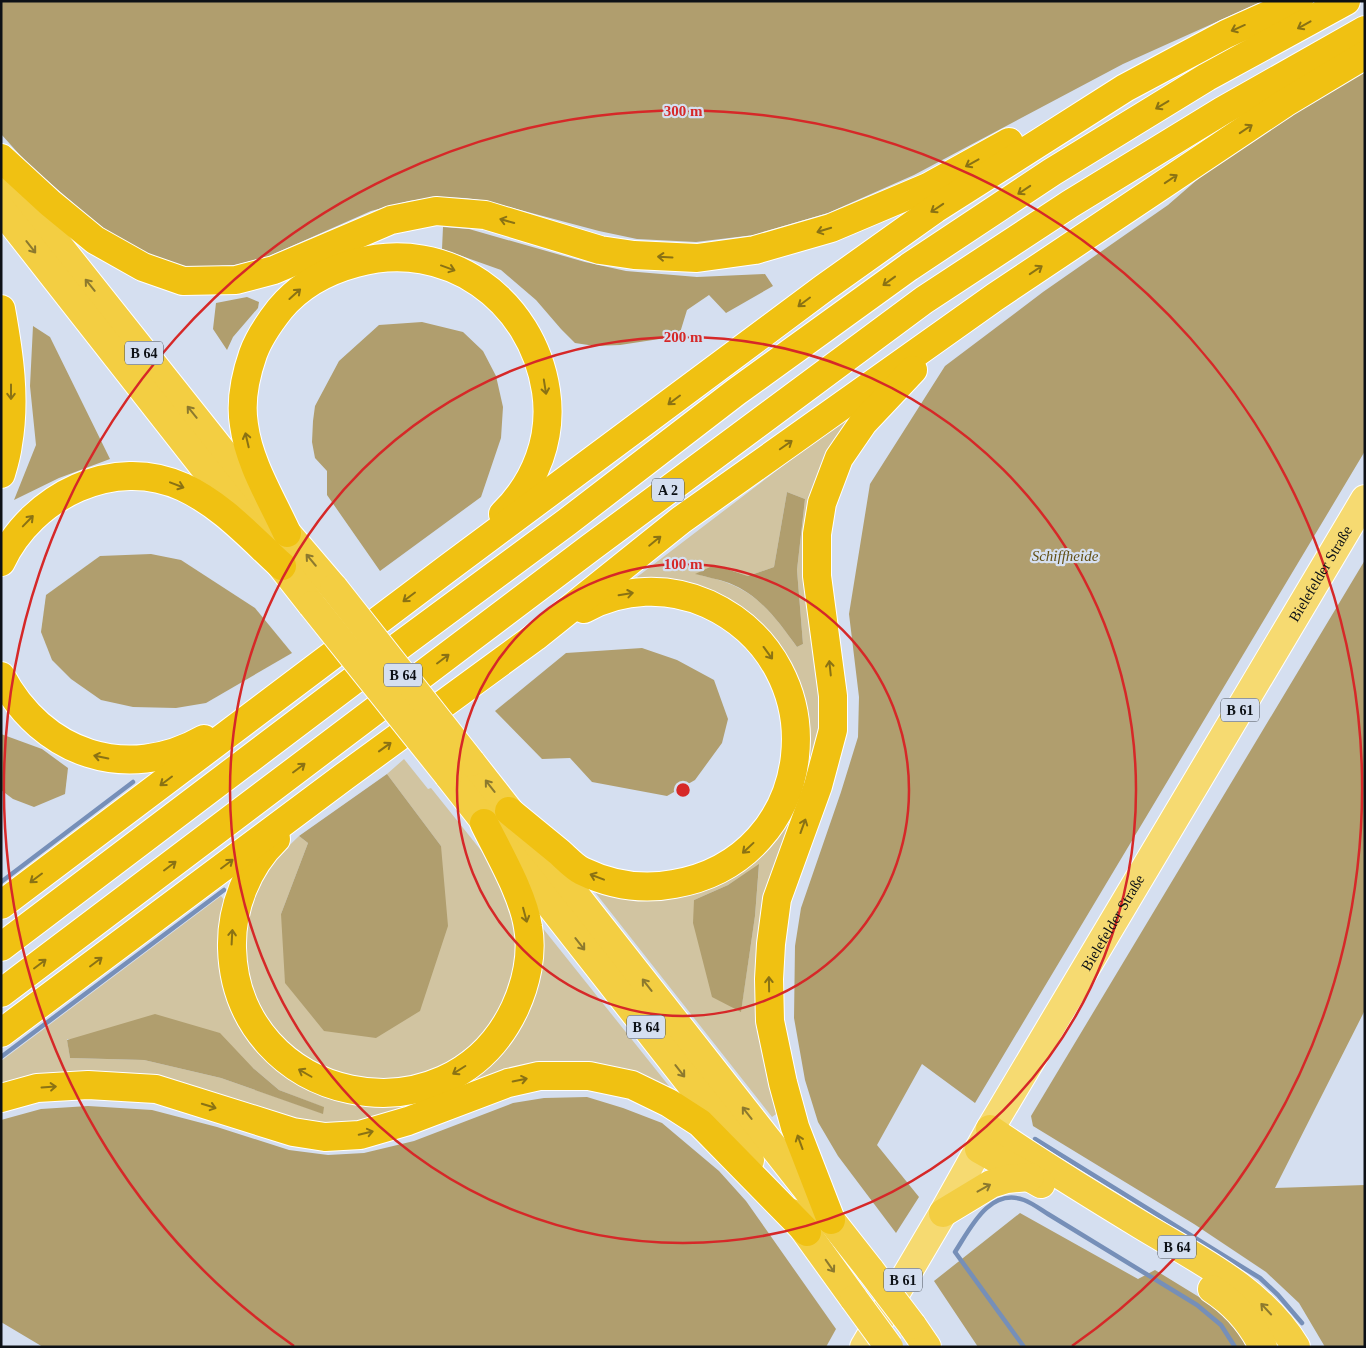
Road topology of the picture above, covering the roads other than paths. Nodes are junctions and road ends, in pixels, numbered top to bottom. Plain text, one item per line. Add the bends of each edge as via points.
1 (1299, 1) edge
2 (1346, 1) edge
3 (1365, 30) edge
4 (1365, 54) edge
5 (1125, 88) junction
6 (1, 158) edge
7 (1, 173) edge
8 (1, 209) edge
9 (995, 297) junction
10 (1, 309) edge
11 (1, 474) edge
12 (1365, 499) edge
13 (287, 533) junction
14 (1, 562) edge
15 (282, 566) junction
16 (448, 568) junction
17 (535, 637) junction
18 (1, 676) edge
19 (261, 710) junction
20 (345, 776) junction
21 (509, 811) junction
22 (484, 823) junction
23 (1, 904) edge
24 (1, 948) edge
25 (1, 993) edge
26 (1, 1033) edge
27 (1, 1098) edge
28 (984, 1139) junction
29 (1030, 1177) junction
30 (943, 1213) junction
31 (831, 1220) junction
32 (807, 1232) junction
33 (864, 1347) edge
34 (889, 1347) edge
35 (928, 1347) edge
36 (1263, 1347) edge
37 (1296, 1347) edge

1 -> 5 highway via 1226,34
2 -> 24 highway, A 2 via 1199,82 1052,172 909,267 736,392
25 -> 3 highway, A 2 via 924,300 1070,204 1222,111
9 -> 4 highway via 1284,104
5 -> 6 highway via 1067,110 928,187 832,228 754,250 697,258 600,250 485,215 436,211 391,220 274,270 236,280 183,281 143,267 96,240
5 -> 16 highway via 935,209
13 -> 7 highway, B 64
8 -> 15 highway, B 64
17 -> 9 highway via 681,520
31 -> 9 highway via 795,1128 783,1083 770,1021 769,979 777,900 818,786 833,730 833,696 817,576 817,534 822,503 839,458 863,423 922,360
10 -> 11 highway via 9,350 11,391 9,443
12 - 28 main road, Bielefelder Straße / B 61
13 -> 16 highway via 253,462 243,423 244,386 263,332 300,289 331,270 387,257 429,262 464,274 496,296 520,322 539,360 547,400 546,439 526,487 516,501
21 -> 13 highway, B 64, bridge
14 -> 15 highway via 28,521 56,498 98,480 144,477 176,484 204,498
15 - 22 highway, B 64, bridge
16 -> 19 highway
20 -> 17 highway
17 -> 21 highway via 586,608 612,596 630,593 666,592 718,609 754,636 780,672 788,688 794,715 795,760 779,810 758,838 724,866 683,883 648,887 596,877 580,870
19 -> 18 highway via 188,748 148,760 111,759 76,750 45,731 19,706
19 -> 23 highway
22 -> 20 highway via 521,901 528,928 528,964 511,1017 476,1059 445,1079 392,1093 338,1087 290,1063 265,1038 239,992 234,975 232,940 237,905 251,872 273,842
26 -> 20 highway
31 -> 21 highway, B 64
22 -> 32 highway, B 64
27 -> 32 highway via 37,1088 88,1085 156,1089 293,1132 326,1137 360,1135 408,1121 508,1083 539,1076 589,1076 632,1085 669,1102 700,1123
28 - 29 highway
28 - 30 main road, Bielefelder Straße / B 61
37 -> 28 highway, B 64 via 1261,1304 1231,1280 1042,1165
30 -> 29 highway, B 61 via 991,1184
29 - 36 highway via 1224,1296 1240,1310
30 - 33 main road, Bielefelder Straße / B 61
31 - 35 highway, B 64, bridge
32 -> 34 highway, B 64, bridge

